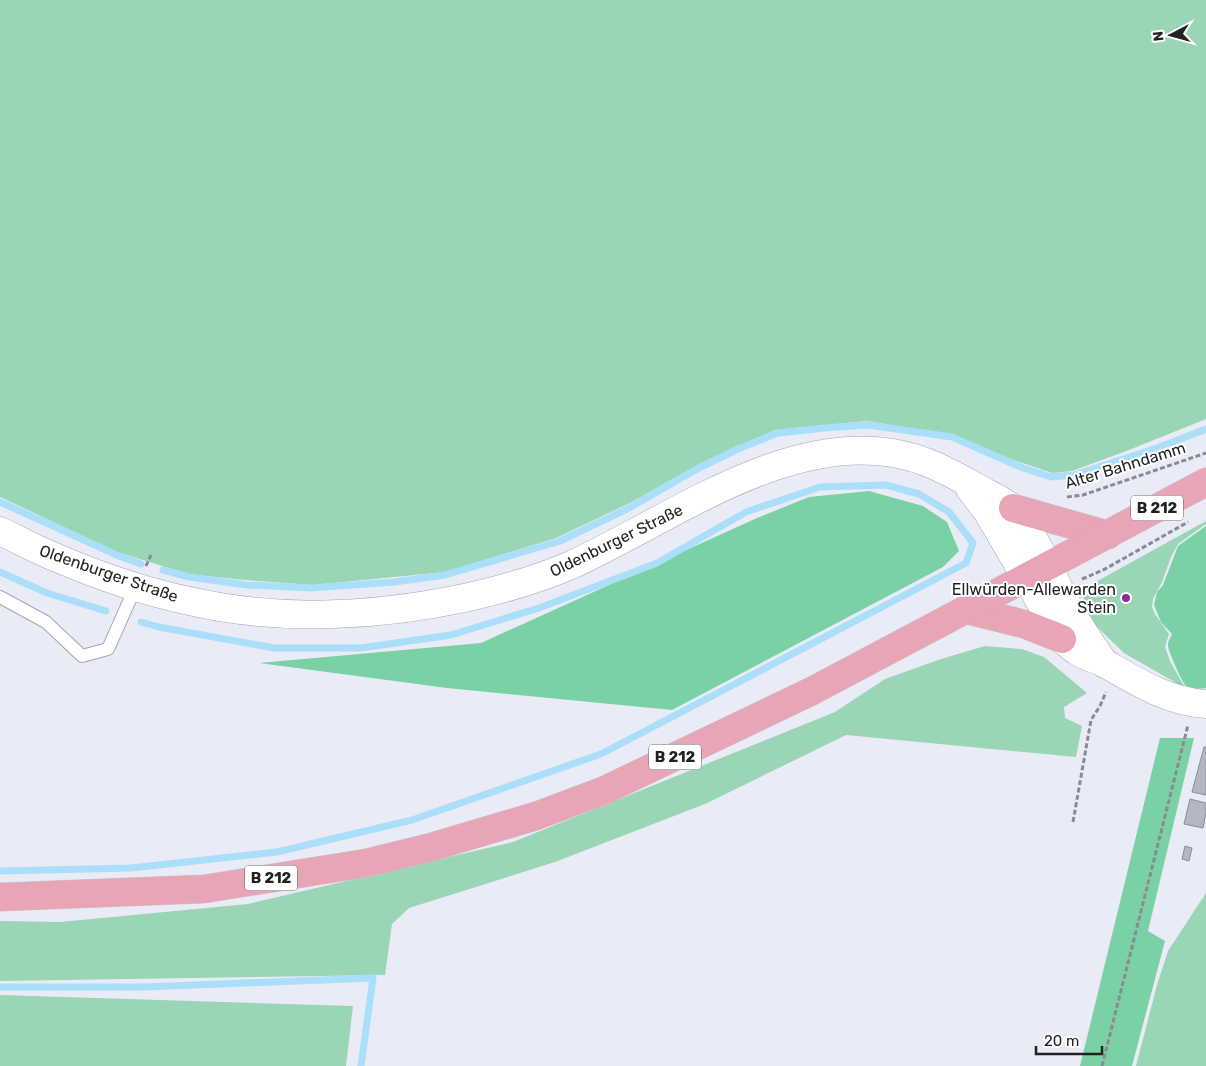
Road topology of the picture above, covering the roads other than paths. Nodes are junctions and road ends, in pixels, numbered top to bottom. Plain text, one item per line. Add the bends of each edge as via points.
1 (964, 480) junction
2 (1206, 482) edge
3 (1014, 508) junction
4 (0, 531) edge
5 (1108, 535) junction
6 (1045, 578) junction
7 (136, 586) junction
8 (0, 597) edge
9 (967, 610) junction
10 (1062, 639) junction
11 (1110, 667) junction
12 (1206, 704) edge
13 (0, 897) edge

1 - 3 street, Oldenburger Straße
1 - 6 street, Oldenburger Straße
1 - 7 street, Oldenburger Straße via 921,460 892,453 838,452 800,458 742,479 568,566 525,582 473,596 390,610 341,613 250,610 195,602
2 - 5 main road, B 212
3 - 5 main road
3 - 6 street, Oldenburger Straße via 1033,537
4 - 7 street, Oldenburger Straße via 56,558
5 - 6 main road, B 212
6 - 9 main road, B 212
6 - 10 street
6 - 11 street
7 - 8 lane via 108,649 82,656 46,622
9 - 10 main road via 1024,624
9 - 13 main road, B 212 via 812,691 605,790 536,816 435,846 366,863 204,889
10 - 11 street via 1077,651
11 - 12 street via 1154,690 1193,704

